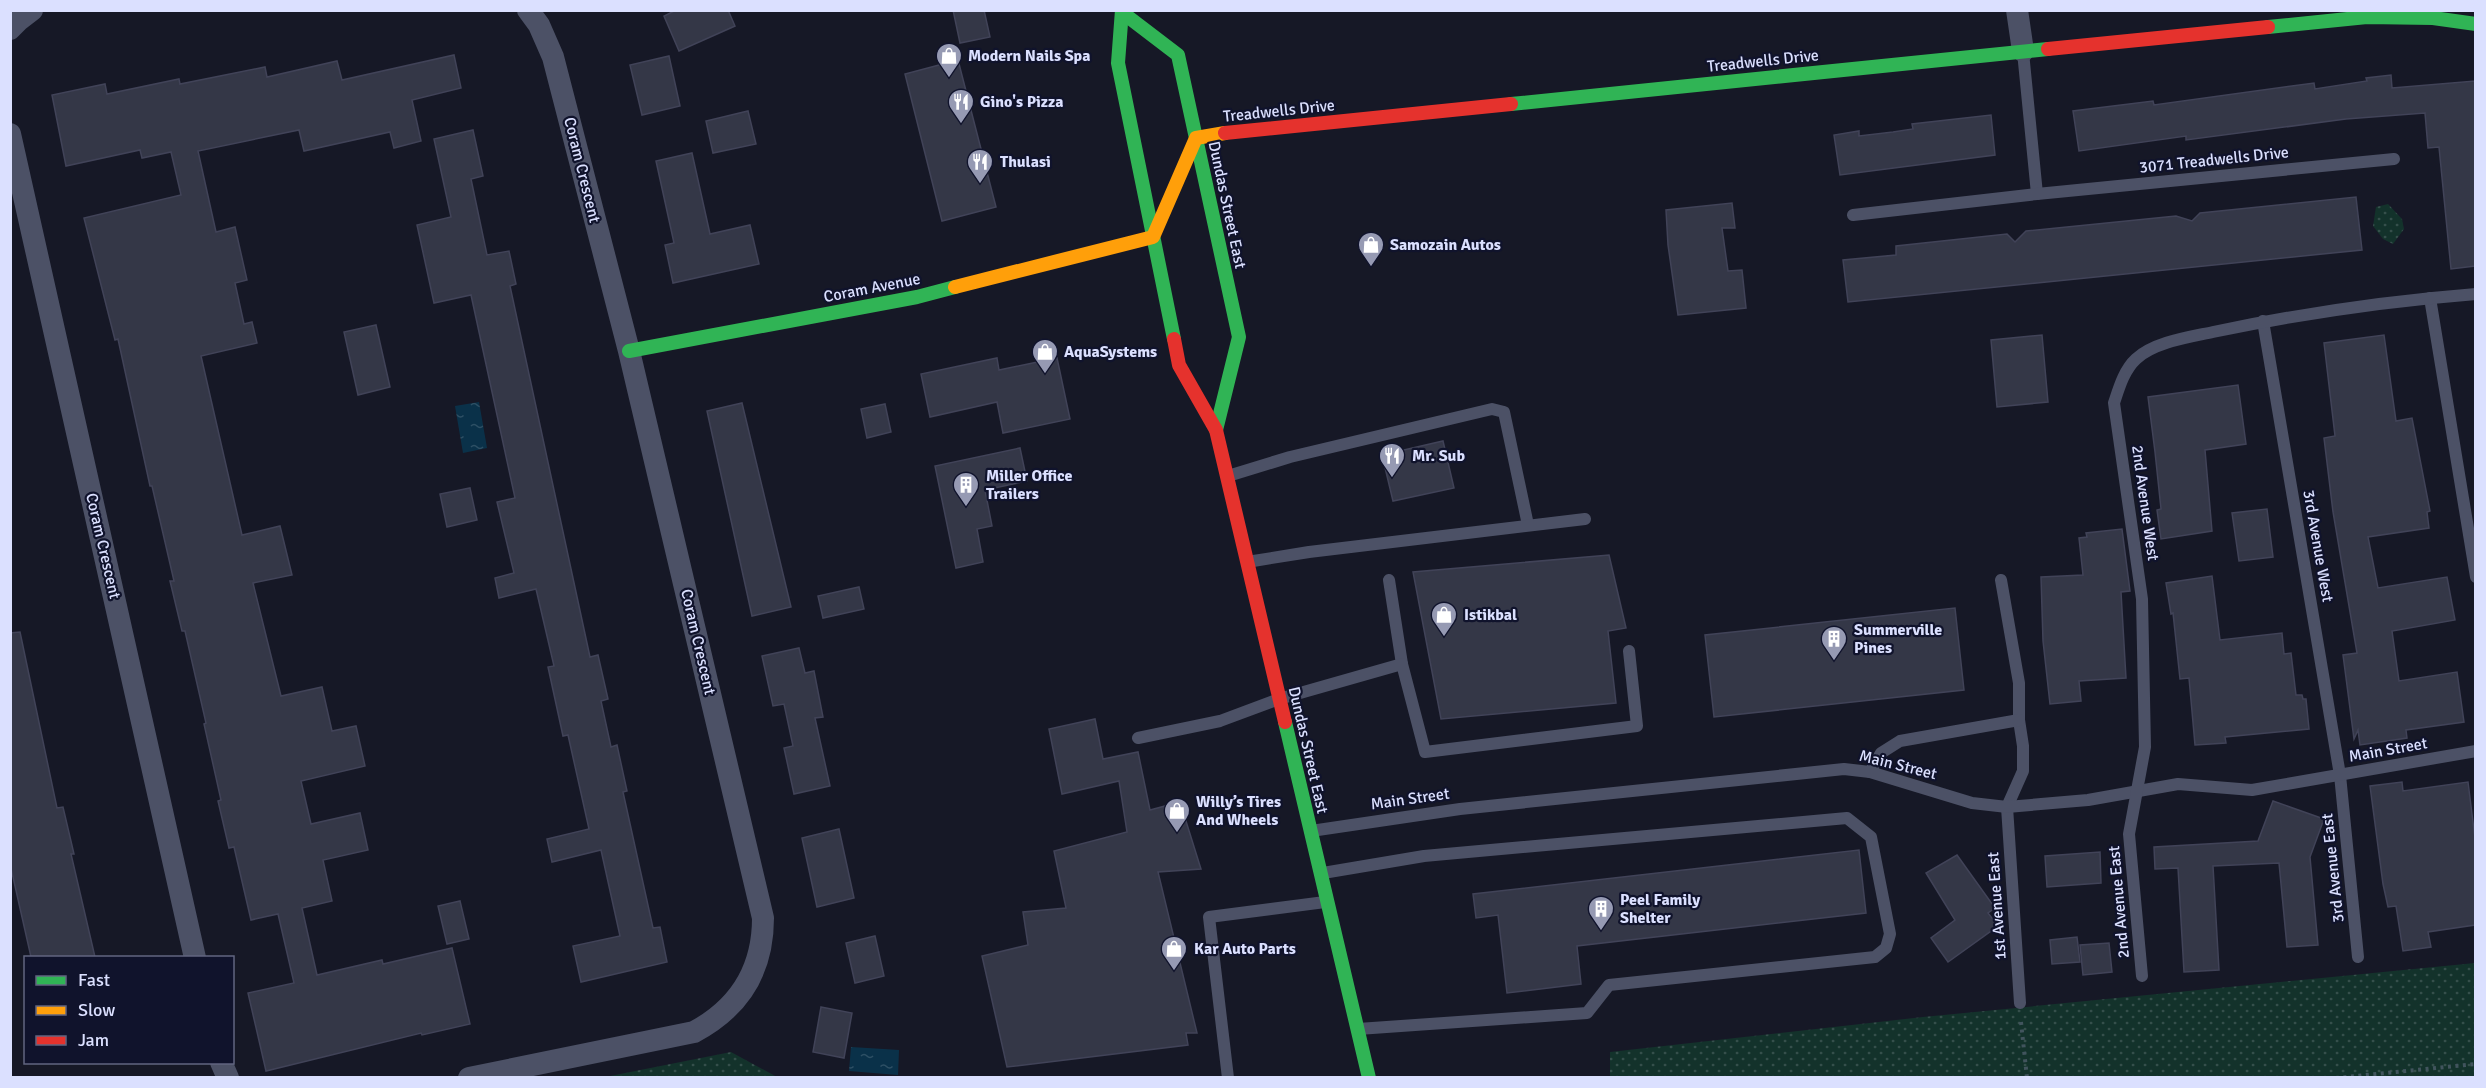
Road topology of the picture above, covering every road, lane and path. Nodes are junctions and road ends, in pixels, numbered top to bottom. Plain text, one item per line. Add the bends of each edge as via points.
1 (32, 10) edge
2 (528, 10) edge
3 (2017, 10) edge
4 (1123, 12) edge
5 (2475, 24) edge
6 (10, 29) edge
7 (2023, 51) junction
8 (10, 134) edge
9 (1196, 138) junction
10 (2394, 159) dead end
11 (2037, 194) junction
12 (1853, 215) dead end
13 (1153, 237) junction
14 (2475, 294) edge
15 (2430, 298) junction
16 (2263, 321) junction
17 (629, 351) junction
18 (1216, 430) junction
19 (1227, 476) junction
20 (1585, 519) dead end
21 (1528, 525) junction
22 (1247, 562) junction
23 (2475, 578) edge
24 (1389, 580) dead end
25 (2001, 580) dead end
26 (1629, 651) dead end
27 (1402, 664) junction
28 (1279, 699) junction
29 (2019, 720) junction
30 (1138, 738) dead end
31 (2475, 751) edge
32 (1870, 772) junction
33 (2340, 775) junction
34 (2139, 791) junction
35 (2007, 807) junction
36 (1310, 831) junction
37 (1320, 873) junction
38 (1327, 902) junction
39 (195, 956) edge
40 (2358, 957) dead end
41 (2142, 976) dead end
42 (2020, 1003) joint
43 (1357, 1029) junction
44 (2475, 1064) edge
45 (469, 1077) edge
46 (1228, 1077) edge
47 (1369, 1077) edge
48 (2027, 1077) edge
49 (2336, 1077) edge

1 - 6 street
2 - 17 street, Coram Crescent via 553,57
3 - 7 street
4 - 9 street, Dundas Street East via 1178,55
4 - 13 street, Dundas Street East via 1118,63
5 - 7 street, Treadwells Drive via 2433,18 2367,17
7 - 9 street, Treadwells Drive
7 - 11 lane
8 - 39 street, Coram Crescent
9 - 13 street
9 - 18 street, Dundas Street East via 1239,337
10 - 11 lane, 3071 Treadwells Drive
11 - 12 lane, 3071 Treadwells Drive
13 - 17 street, Coram Avenue via 917,297
13 - 18 street, Dundas Street East via 1179,364
14 - 15 lane, 2nd Avenue West
15 - 16 lane, 2nd Avenue West
15 - 23 lane
16 - 33 lane, 3rd Avenue West
16 - 34 lane, 2nd Avenue West via 2165,343 2136,358 2120,383 2114,403 2142,599 2145,747
17 - 45 street, Coram Crescent via 763,918 763,940 743,989 717,1020 694,1032
18 - 19 street, Dundas Street East
19 - 21 lane via 1492,409 1504,412
19 - 22 street, Dundas Street East
20 - 21 lane
21 - 22 lane
22 - 28 street, Dundas Street East
24 - 27 lane
25 - 29 lane via 2019,683
26 - 27 lane via 1637,726 1425,752
27 - 28 lane
28 - 30 lane via 1220,721
28 - 36 street, Dundas Street East
29 - 32 lane via 1900,741 1881,753
29 - 35 lane via 2023,771
31 - 33 lane, Main Street
32 - 35 lane, Main Street via 1972,803
32 - 36 lane, Main Street via 1844,769 1460,809
33 - 34 lane, Main Street via 2252,790 2178,783
33 - 40 lane, 3rd Avenue East
34 - 35 lane, Main Street
34 - 41 lane, 2nd Avenue East via 2129,834
35 - 42 lane, 1st Avenue East
36 - 37 street, Dundas Street East
37 - 38 street, Dundas Street East
37 - 43 lane via 1424,856 1847,818 1871,837 1890,934 1886,948 1875,957 1608,985 1587,1013
38 - 43 street, Dundas Street East
38 - 46 lane via 1209,917
42 - 48 path
43 - 47 street, Dundas Street East
44 - 49 path

